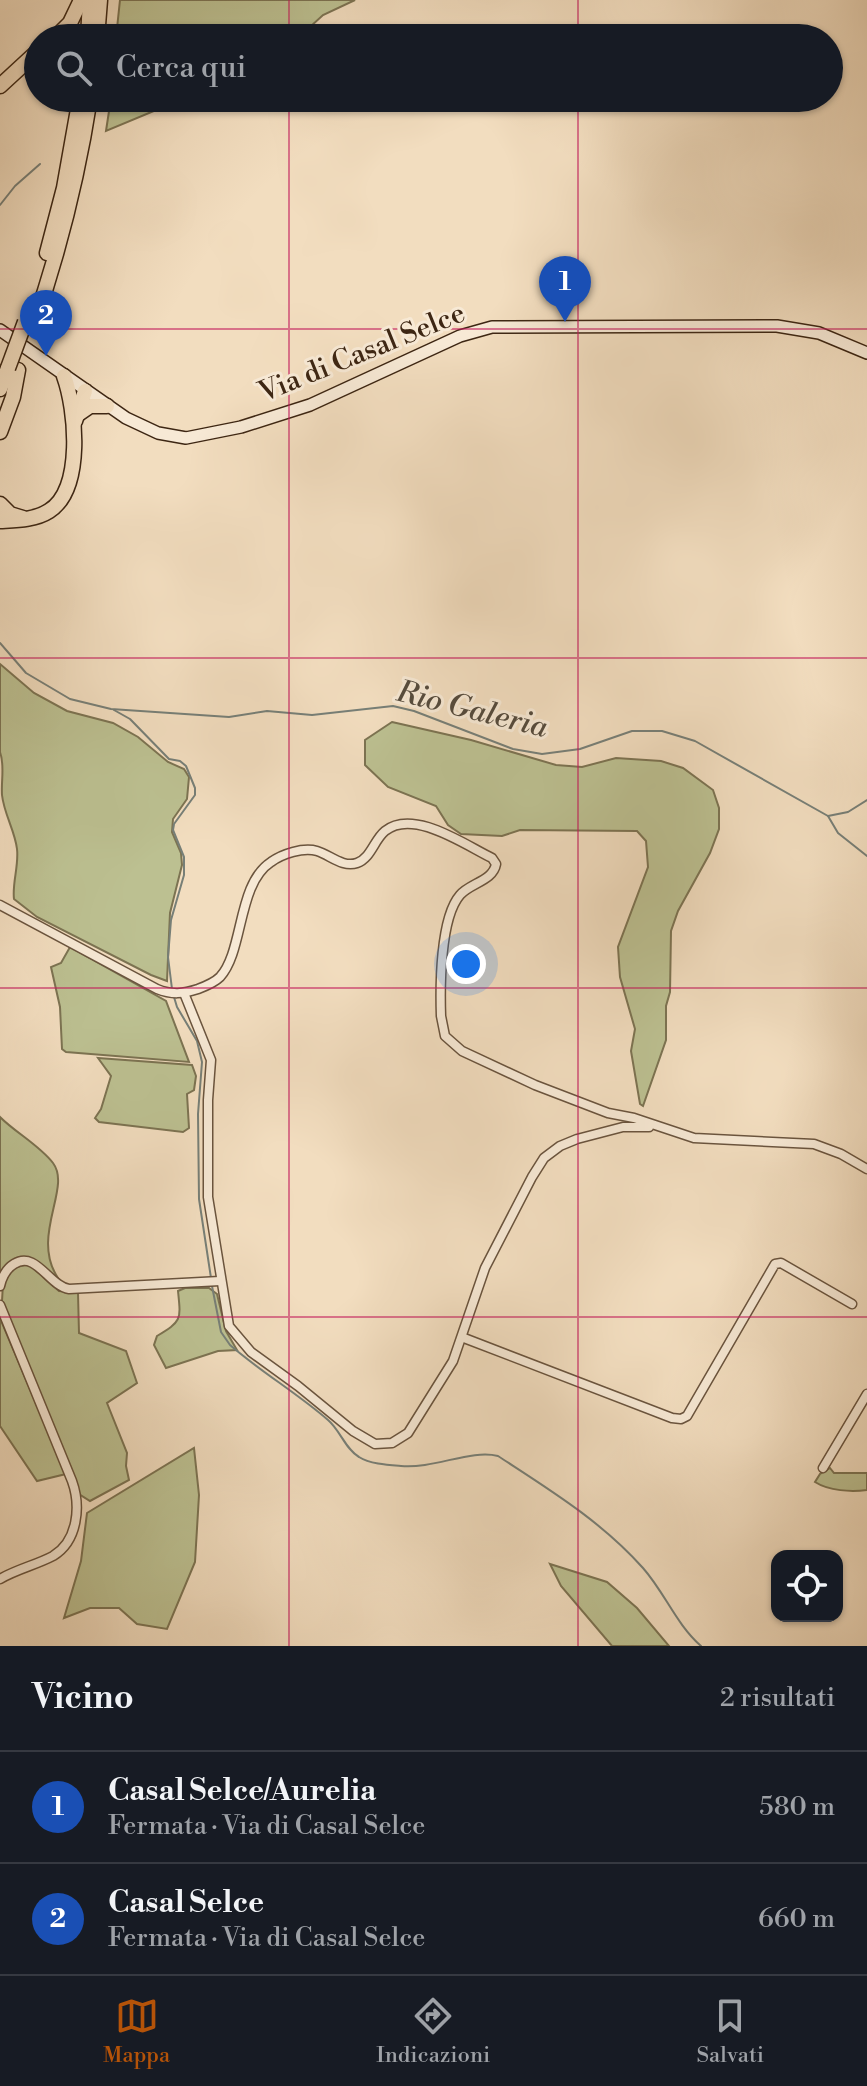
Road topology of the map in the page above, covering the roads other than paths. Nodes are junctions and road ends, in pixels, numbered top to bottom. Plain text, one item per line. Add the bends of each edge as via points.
1 (81, 0) edge
2 (90, 0) edge
3 (100, 0) edge
4 (69, 24) edge
5 (89, 24) edge
6 (98, 24) edge
7 (22, 64) edge
8 (0, 86) edge
9 (71, 112) edge
10 (78, 112) edge
11 (87, 112) edge
12 (64, 188) junction
13 (29, 325) junction
14 (0, 330) edge
15 (867, 353) edge
16 (13, 369) junction
17 (64, 376) junction
18 (0, 389) edge
19 (85, 391) junction
20 (107, 406) junction
21 (74, 416) junction
22 (0, 417) edge
23 (0, 432) edge
24 (0, 504) edge
25 (27, 518) junction
26 (0, 521) edge
27 (0, 905) edge
28 (177, 993) junction
29 (653, 1125) junction
30 (867, 1169) edge
31 (214, 1282) junction
32 (0, 1286) edge
33 (852, 1304) dead end
34 (0, 1305) edge
35 (464, 1338) junction
36 (867, 1394) edge
37 (823, 1468) dead end
38 (0, 1579) edge

1 - 4 highway
2 - 5 highway
3 - 6 highway
7 - 8 highway
9 - 12 highway
10 - 12 highway
11 - 13 highway via 55,261
12 - 13 highway
13 - 16 highway
14 - 17 main road, Via di Casal Selce
15 - 20 main road, Via di Casal Selce via 819,333 777,326 503,326 460,336 310,405 211,435 158,433
16 - 18 highway
16 - 22 highway
16 - 23 highway via 13,397
17 - 19 main road, Via di Casal Selce
17 - 21 highway
19 - 20 main road, Via di Casal Selce
19 - 21 highway via 78,396
20 - 21 highway via 90,406
21 - 25 highway via 66,493 49,511
24 - 25 highway via 10,514
25 - 26 highway
27 - 28 street via 157,989
28 - 29 street via 214,982 222,974 256,877 267,864 308,850 353,864 392,827 426,826 496,864 493,873 460,894 450,915 441,1010 448,1039 462,1051 535,1085
28 - 31 street via 212,1062 208,1185
29 - 30 street via 694,1138 807,1143 834,1150
29 - 35 street via 577,1139 544,1158 485,1268
31 - 32 street via 65,1289 26,1260 8,1269
31 - 35 street via 240,1341 375,1444 392,1443 408,1433
33 - 35 street via 775,1264 681,1419
34 - 38 street via 78,1506 73,1530 59,1552
36 - 37 street

